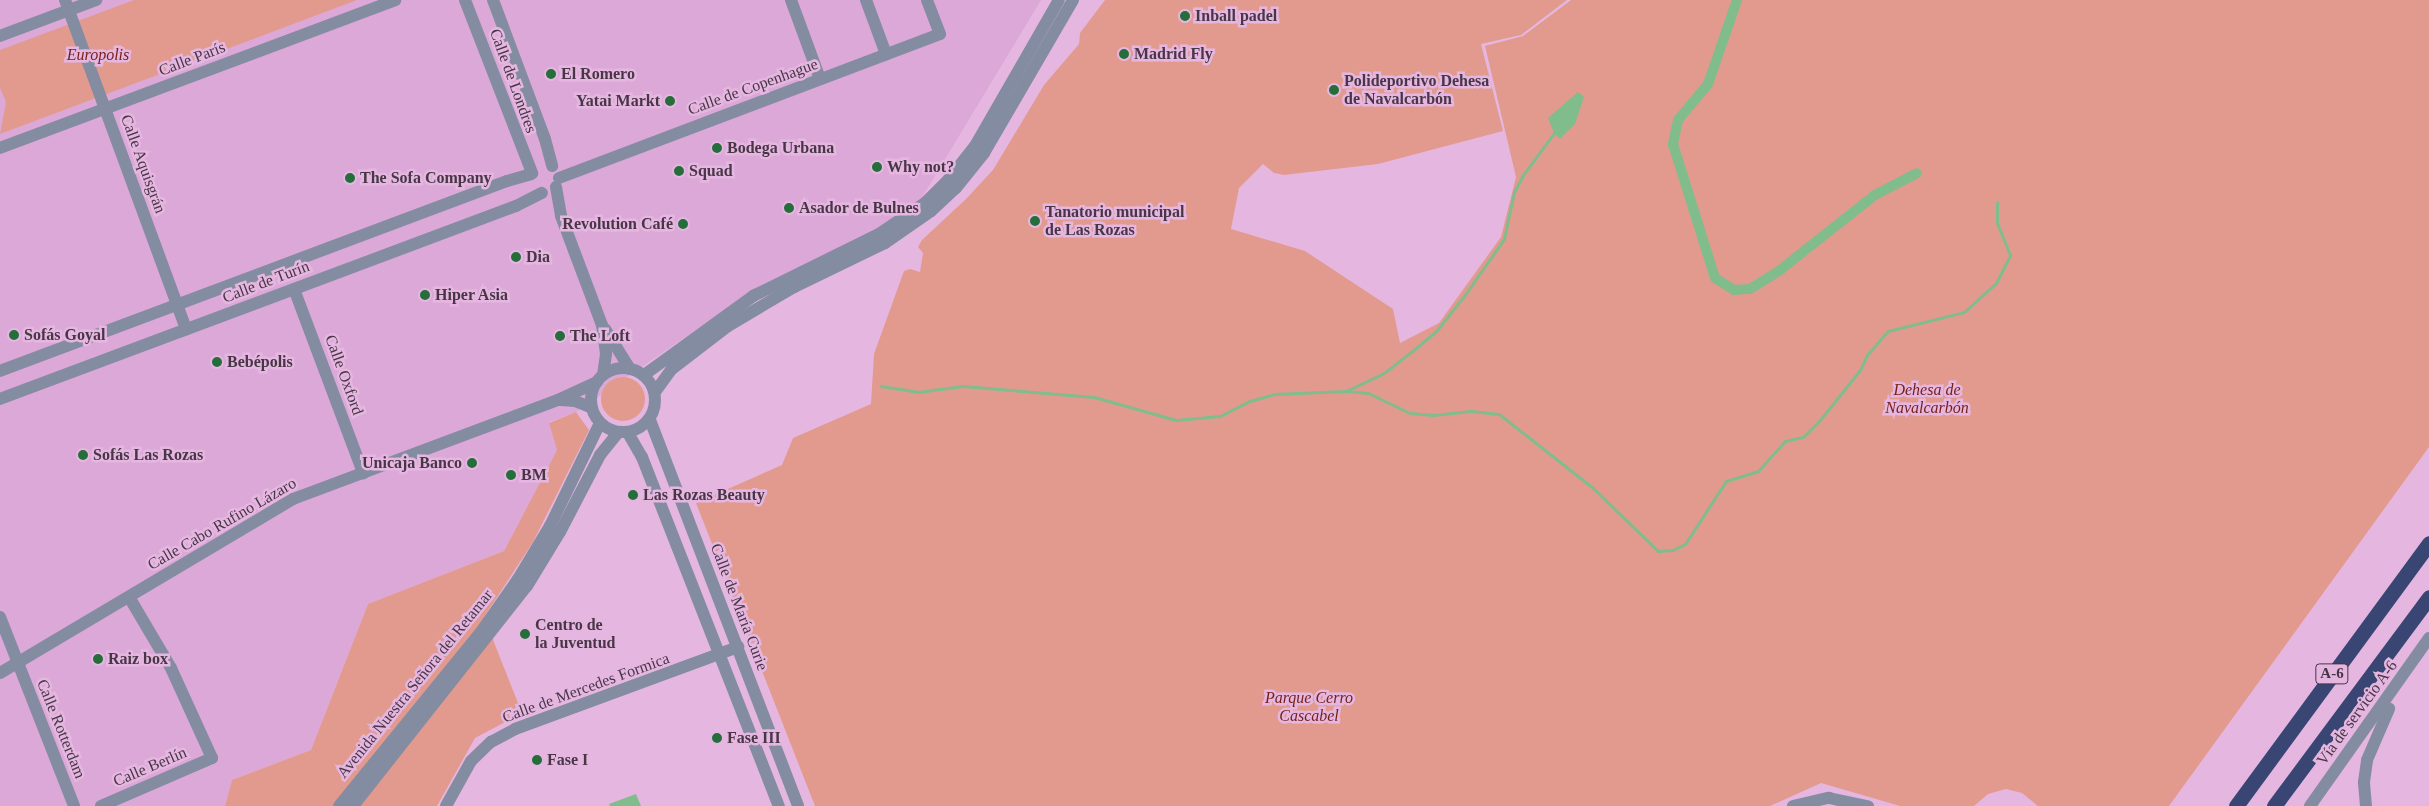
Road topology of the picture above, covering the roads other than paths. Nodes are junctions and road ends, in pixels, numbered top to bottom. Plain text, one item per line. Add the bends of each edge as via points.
1 (96, 0) edge
2 (395, 0) edge
3 (465, 0) edge
4 (493, 0) edge
5 (791, 0) edge
6 (866, 0) edge
7 (927, 0) edge
8 (1059, 0) edge
9 (1073, 0) edge
10 (67, 5) edge
11 (0, 36) edge
12 (886, 54) junction
13 (820, 79) junction
14 (105, 109) junction
15 (0, 148) edge
16 (532, 174) junction
17 (556, 175) junction
18 (543, 193) junction
19 (561, 216) junction
20 (294, 289) junction
21 (177, 305) junction
22 (602, 325) junction
23 (186, 329) junction
24 (630, 369) junction
25 (0, 371) edge
26 (644, 375) junction
27 (600, 379) junction
28 (655, 392) junction
29 (0, 399) edge
30 (558, 400) junction
31 (592, 408) junction
32 (650, 420) junction
33 (600, 423) junction
34 (623, 433) junction
35 (363, 473) junction
36 (2429, 543) edge
37 (129, 597) junction
38 (2429, 597) edge
39 (0, 617) edge
40 (2429, 638) edge
41 (738, 648) junction
42 (719, 656) junction
43 (17, 663) junction
44 (0, 673) edge
45 (2399, 683) junction
46 (74, 806) edge
47 (101, 806) edge
48 (339, 806) edge
49 (353, 806) edge
50 (446, 806) edge
51 (779, 806) edge
52 (798, 806) edge
53 (1792, 806) edge
54 (1868, 806) edge
55 (2236, 806) edge
56 (2274, 806) edge
57 (2310, 806) edge
58 (2366, 806) edge

1 - 10 street
2 - 14 street, Calle París
3 - 16 street, Calle de Londres
4 - 17 street, Calle de Londres
5 - 13 street
6 - 12 street
7 - 12 street, Calle de Copenhague via 940,34
8 - 26 street via 975,146 948,180 924,203 879,234 753,296
9 - 28 street via 984,153 956,188 931,211 885,243 794,287 736,321 672,368
10 - 11 street
10 - 14 street, Calle Aquisgrán
12 - 13 street, Calle de Copenhague
13 - 17 street, Calle de Copenhague
14 - 15 street, Calle París
14 - 21 street, Calle Aquisgrán
16 - 17 street, Calle de Turín via 540,165
16 - 18 street, Calle de Londres via 534,188
16 - 21 street, Calle de Turín
17 - 18 street, Calle de Turín
17 - 19 street, Calle de Londres
18 - 19 street, Calle de Londres
18 - 20 street, Calle de Turín
19 - 22 street
20 - 23 street, Calle de Turín
20 - 35 street, Calle Oxford
21 - 23 street, Calle Aquisgrán
21 - 25 street, Calle de Turín
22 - 24 street
22 - 27 street via 606,354
23 - 29 street, Calle de Turín
24 - 26 street
24 - 27 street via 612,370
26 - 28 street
27 - 30 street, Calle Cabo Rufino Lázaro
27 - 31 street via 591,395
28 - 32 street via 656,402
30 - 31 street, Calle Cabo Rufino Lázaro via 575,400
30 - 35 street, Calle Cabo Rufino Lázaro
31 - 33 street
32 - 34 street
32 - 41 street, Calle de María Curie
33 - 34 street
33 - 48 street, Avenida Nuestra Señora del Retamar via 567,494 518,579 480,632
34 - 42 street via 642,456
34 - 49 street, Avenida Nuestra Señora del Retamar via 600,455 560,532 527,586
35 - 37 street, Calle Cabo Rufino Lázaro via 294,499
36 - 55 highway, A-6
37 - 43 street, Calle Cabo Rufino Lázaro
37 - 47 street, Calle Berlín via 171,668 212,758
38 - 56 highway, A-6
39 - 43 street, Calle Rotterdam
40 - 45 street, Vía de servicio A-6
41 - 42 street, Calle de Mercedes Formica
41 - 52 street, Calle de María Curie
42 - 50 street, Calle de Mercedes Formica via 515,729 491,742 471,761
42 - 51 street
43 - 44 street, Calle Cabo Rufino Lázaro
43 - 46 street, Calle Rotterdam
45 - 57 street, Vía de servicio A-6
45 - 58 street via 2367,760 2364,782
53 - 54 street via 1829,798

